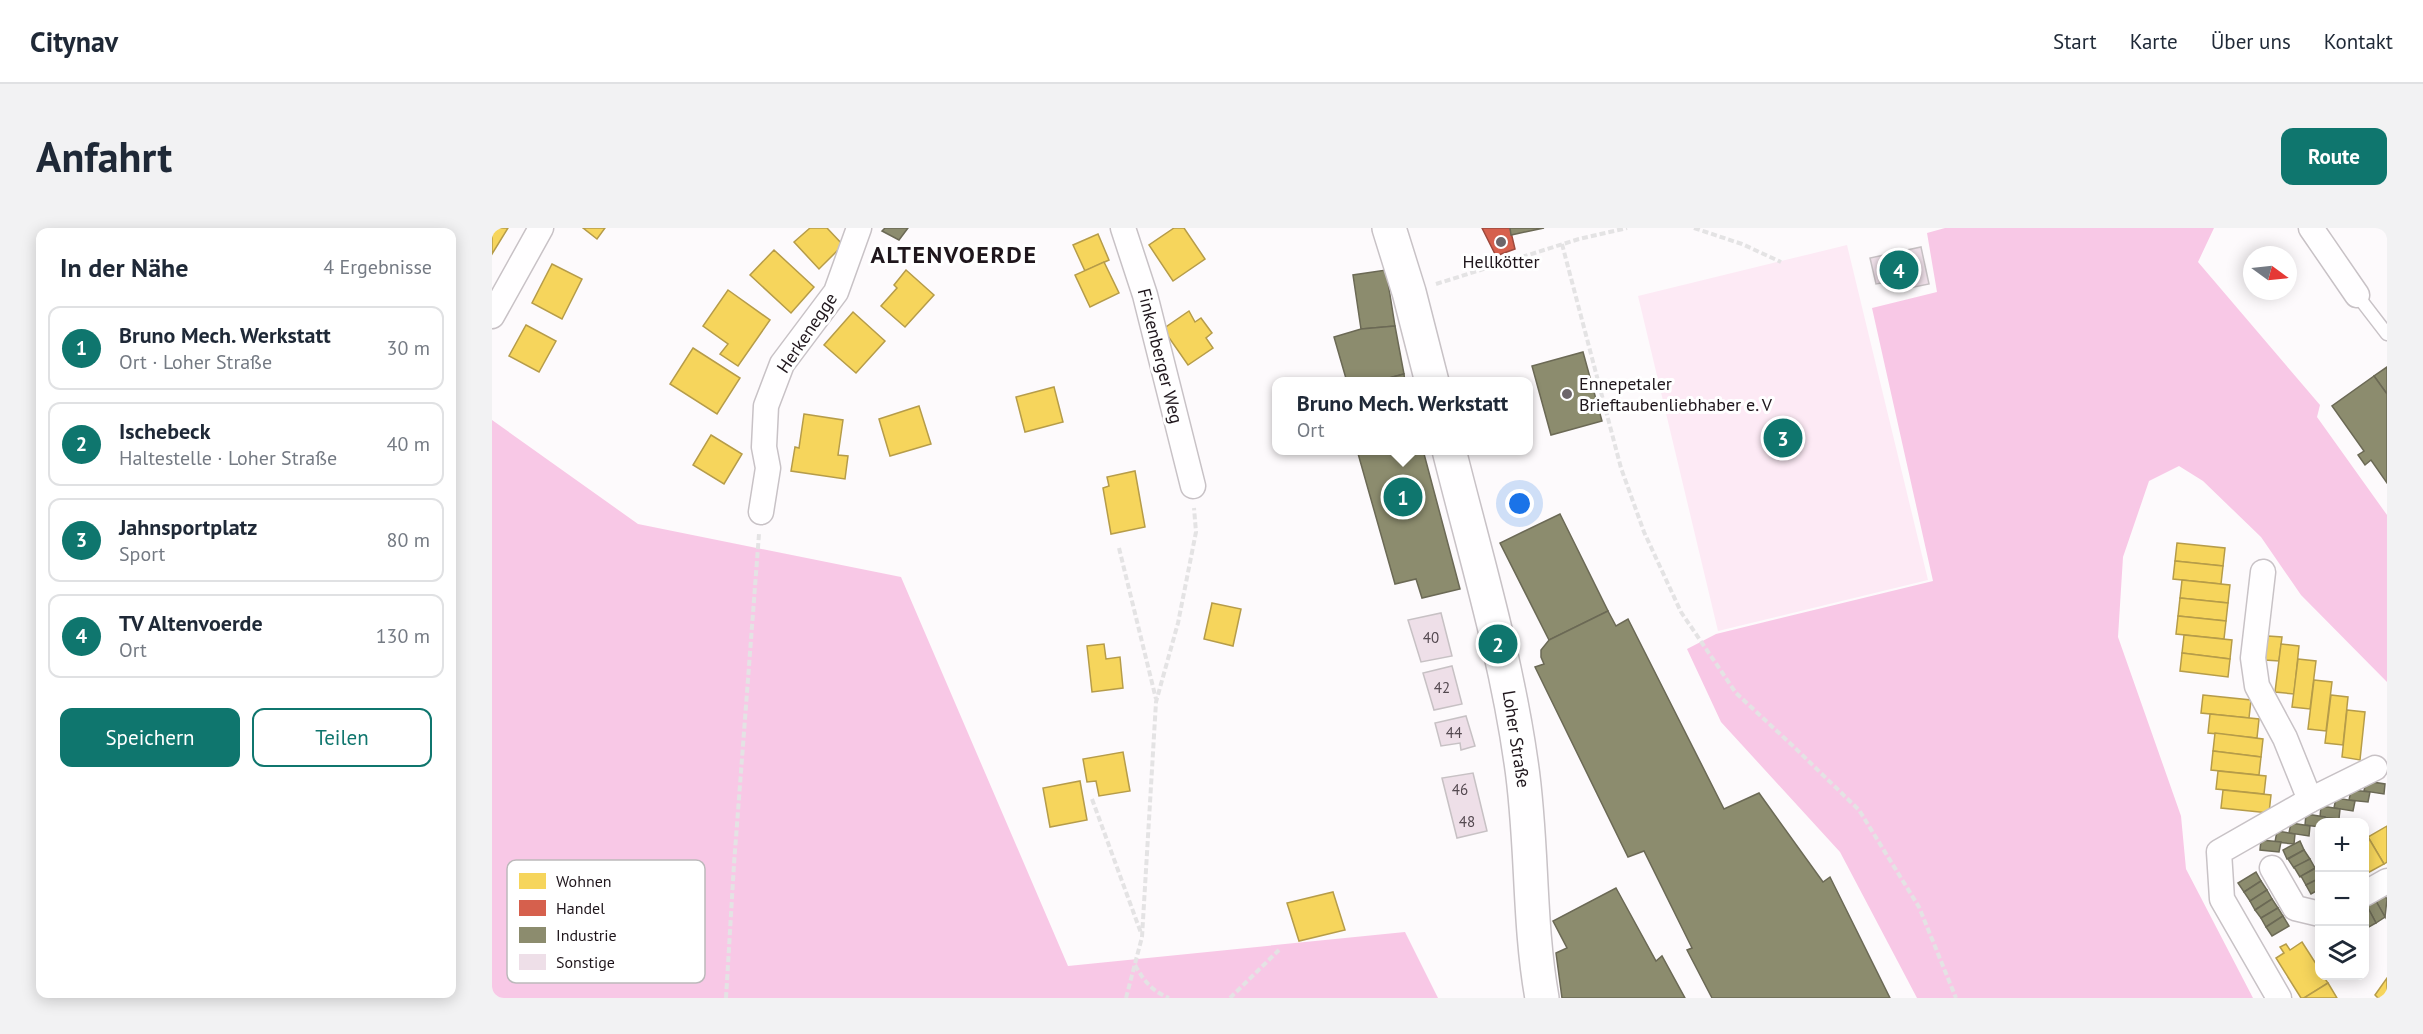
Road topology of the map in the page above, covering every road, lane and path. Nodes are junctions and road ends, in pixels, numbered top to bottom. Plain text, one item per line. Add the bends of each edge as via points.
1 (541, 228) edge
2 (859, 228) edge
3 (1123, 228) edge
4 (1389, 228) edge
5 (1628, 228) edge
6 (1694, 228) edge
7 (2311, 228) edge
8 (1562, 244) junction
9 (1780, 262) dead end
10 (1409, 292) junction
11 (2357, 295) joint
12 (492, 316) edge
13 (2387, 334) edge
14 (1431, 377) edge
15 (1450, 455) edge
16 (1193, 486) joint
17 (761, 512) joint
18 (1119, 548) dead end
19 (2263, 572) dead end
20 (1156, 702) junction
21 (2375, 768) dead end
22 (1092, 799) dead end
23 (2310, 800) junction
24 (2272, 868) dead end
25 (2387, 881) edge
26 (2369, 891) edge
27 (2315, 913) edge
28 (1142, 937) junction
29 (1279, 950) dead end
30 (1135, 964) junction
31 (726, 998) edge
32 (1126, 998) edge
33 (1169, 998) edge
34 (1230, 998) edge
35 (1542, 998) edge
36 (1956, 998) edge
37 (2279, 998) edge

1 - 12 street
2 - 17 street, Herkenegge via 836,292 782,364 766,406 764,447 768,468
3 - 16 street, Finkenberger Weg via 1145,295
4 - 10 main road
5 - 8 path
6 - 9 path
7 - 11 street
8 - 10 path
8 - 36 path via 1621,468 1681,612 1736,693 1859,810 1918,907
10 - 14 main road
11 - 13 lane
15 - 35 main road, Loher Straße via 1518,740 1526,803 1531,914
16 - 20 path via 1197,532
17 - 31 path
18 - 20 path
19 - 23 street via 2253,658 2257,686 2285,738
20 - 28 path
21 - 23 street
22 - 28 path
23 - 37 street via 2219,852 2222,899
24 - 27 street via 2295,908
25 - 26 street
28 - 30 path
29 - 34 path
30 - 32 path
30 - 33 path via 1144,982

